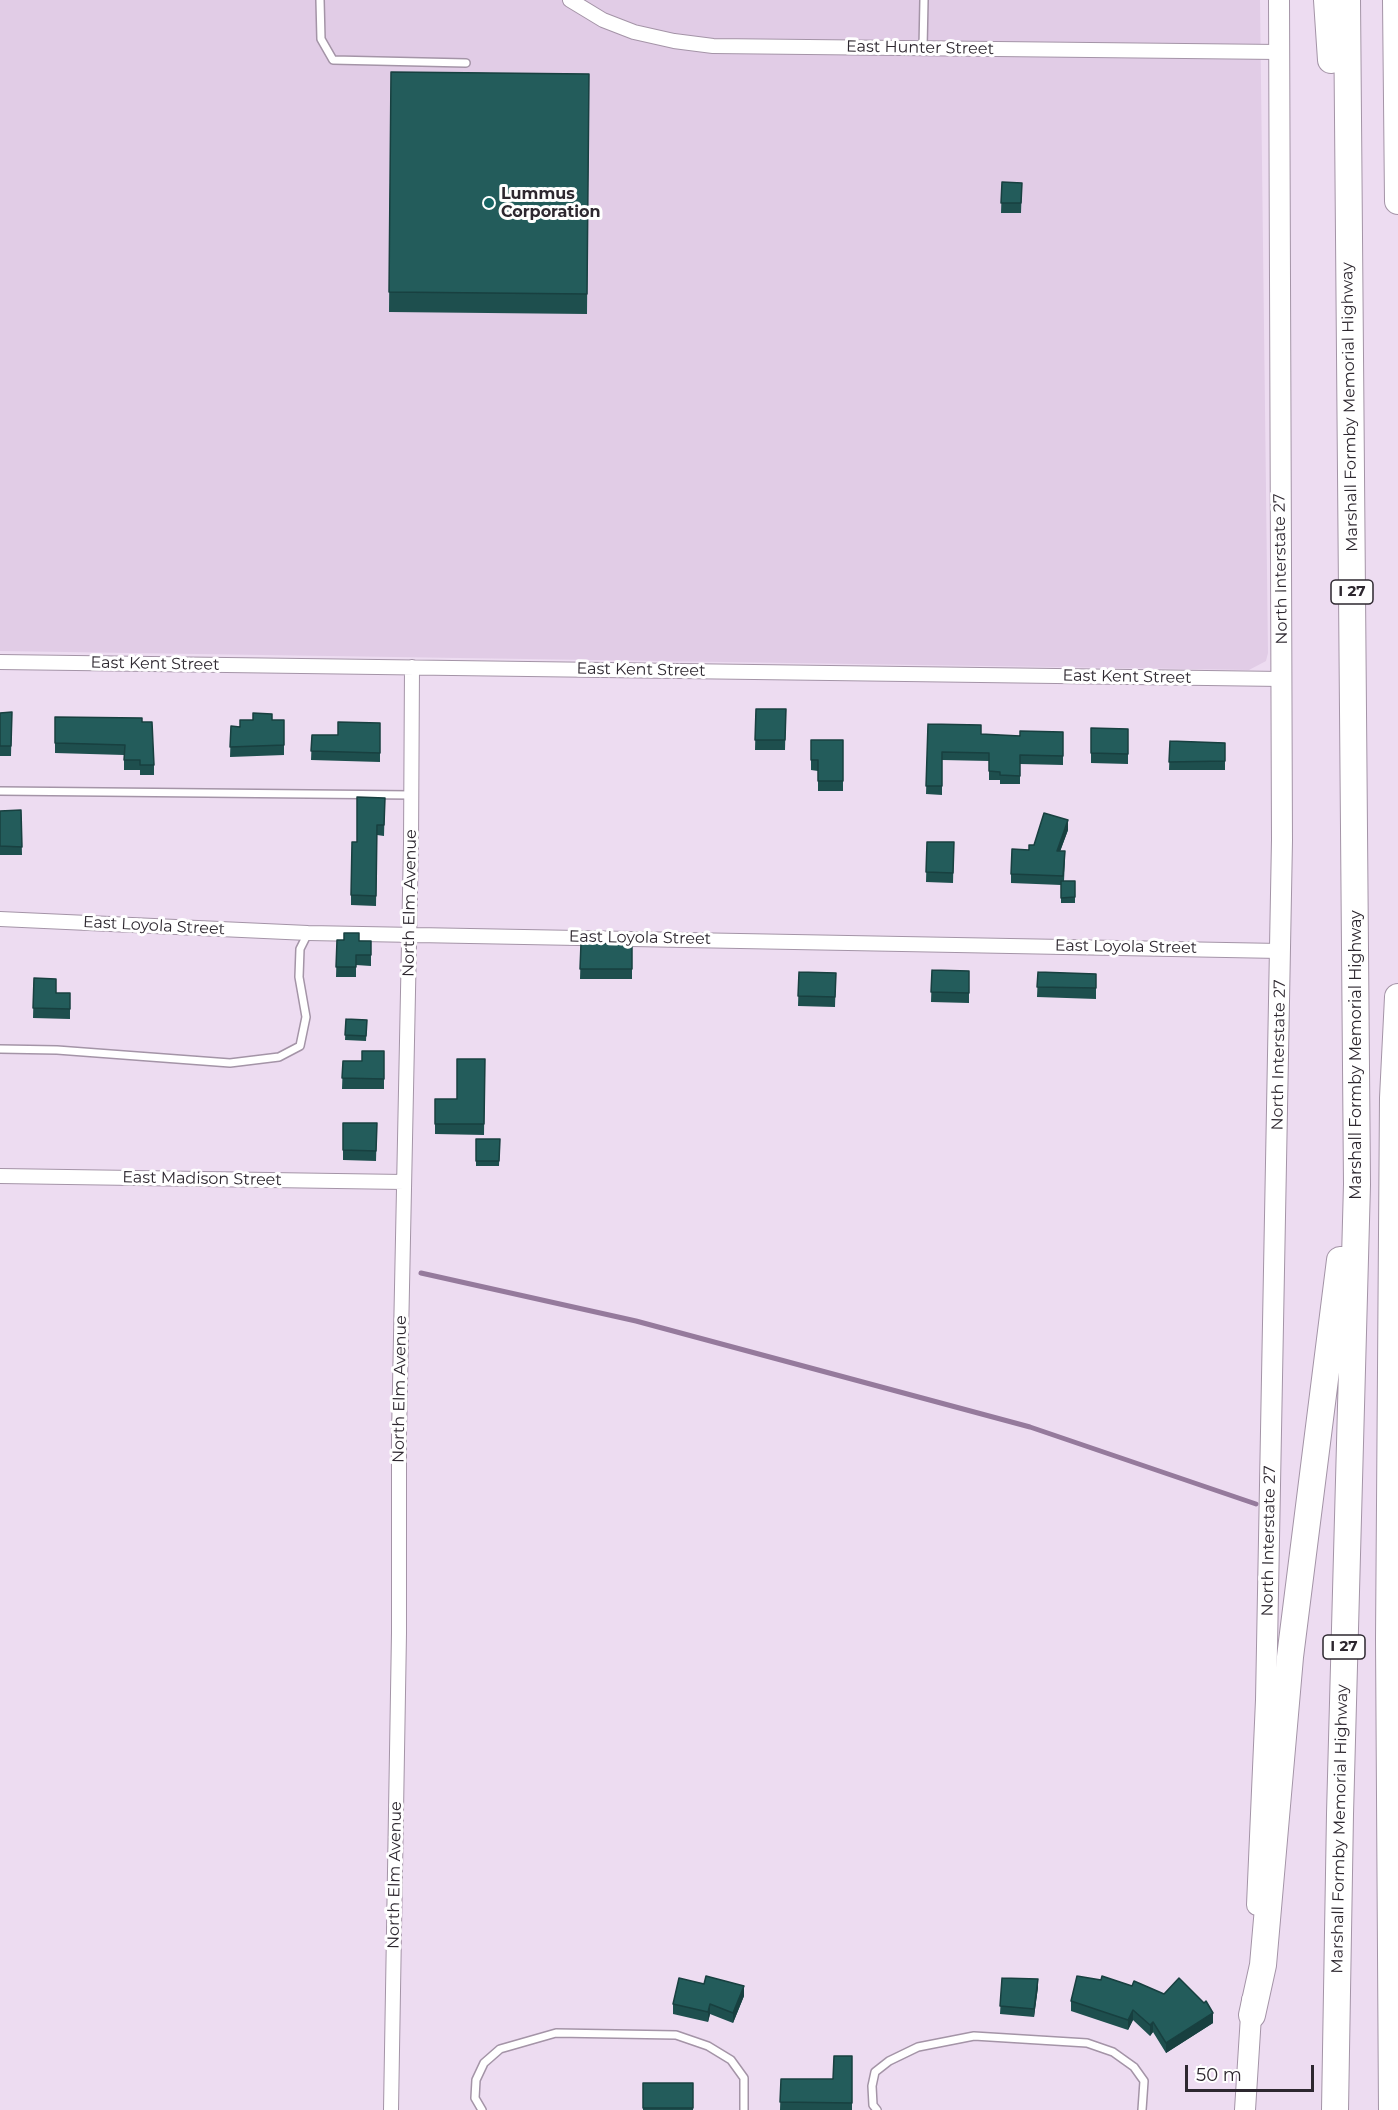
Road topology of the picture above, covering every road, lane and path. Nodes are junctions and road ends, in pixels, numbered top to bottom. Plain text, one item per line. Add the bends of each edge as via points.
1 (320, 0) edge
2 (570, 0) edge
3 (924, 0) edge
4 (1279, 0) edge
5 (1327, 0) edge
6 (1347, 0) edge
7 (1396, 0) edge
8 (923, 48) junction
9 (1279, 52) junction
10 (466, 63) dead end
11 (1398, 141) edge
12 (1398, 201) edge
13 (1348, 332) junction
14 (0, 662) edge
15 (412, 667) junction
16 (1282, 679) junction
17 (0, 791) edge
18 (411, 795) junction
19 (0, 919) edge
20 (308, 933) junction
21 (410, 934) junction
22 (1280, 951) junction
23 (1398, 997) edge
24 (0, 1049) edge
25 (0, 1176) edge
26 (404, 1182) junction
27 (1357, 1184) junction
28 (1252, 2015) junction
29 (391, 2110) edge
30 (482, 2110) edge
31 (744, 2110) edge
32 (877, 2110) edge
33 (1142, 2110) edge
34 (1245, 2110) edge
35 (1335, 2110) edge
36 (1392, 2110) edge

1 - 10 lane via 321,39 333,60
2 - 8 street, East Hunter Street via 603,20 674,42 713,46
3 - 8 lane
4 - 9 main road, North Interstate 27
5 - 13 highway
6 - 13 highway, Marshall Formby Memorial Highway / I 27
7 - 11 highway
8 - 9 street, East Hunter Street
9 - 16 main road, North Interstate 27
11 - 12 highway
13 - 27 highway, Marshall Formby Memorial Highway / I 27
14 - 15 street, East Kent Street
15 - 16 street, East Kent Street
15 - 18 street, North Elm Avenue
16 - 22 main road, North Interstate 27
17 - 18 lane
18 - 21 street, North Elm Avenue
19 - 20 street, East Loyola Street
20 - 21 street, East Loyola Street
20 - 24 lane via 300,949 298,977 306,1017 300,1046 279,1058 230,1063
21 - 22 street, East Loyola Street
21 - 26 street, North Elm Avenue
22 - 28 main road, North Interstate 27 via 1266,1700
23 - 36 highway, I 27 via 1393,1098 1389,1627
25 - 26 street, East Madison Street
26 - 29 street, North Elm Avenue
27 - 28 highway via 1340,1259 1290,1657 1263,1965
27 - 35 highway, Marshall Formby Memorial Highway / I 27
28 - 34 main road, North Interstate 27
30 - 31 lane via 475,2098 476,2080 484,2063 500,2049 556,2033 676,2035 708,2046 731,2060 744,2078
32 - 33 lane via 872,2086 875,2072 889,2061 918,2047 974,2036 1087,2043 1113,2052 1134,2067 1144,2081

